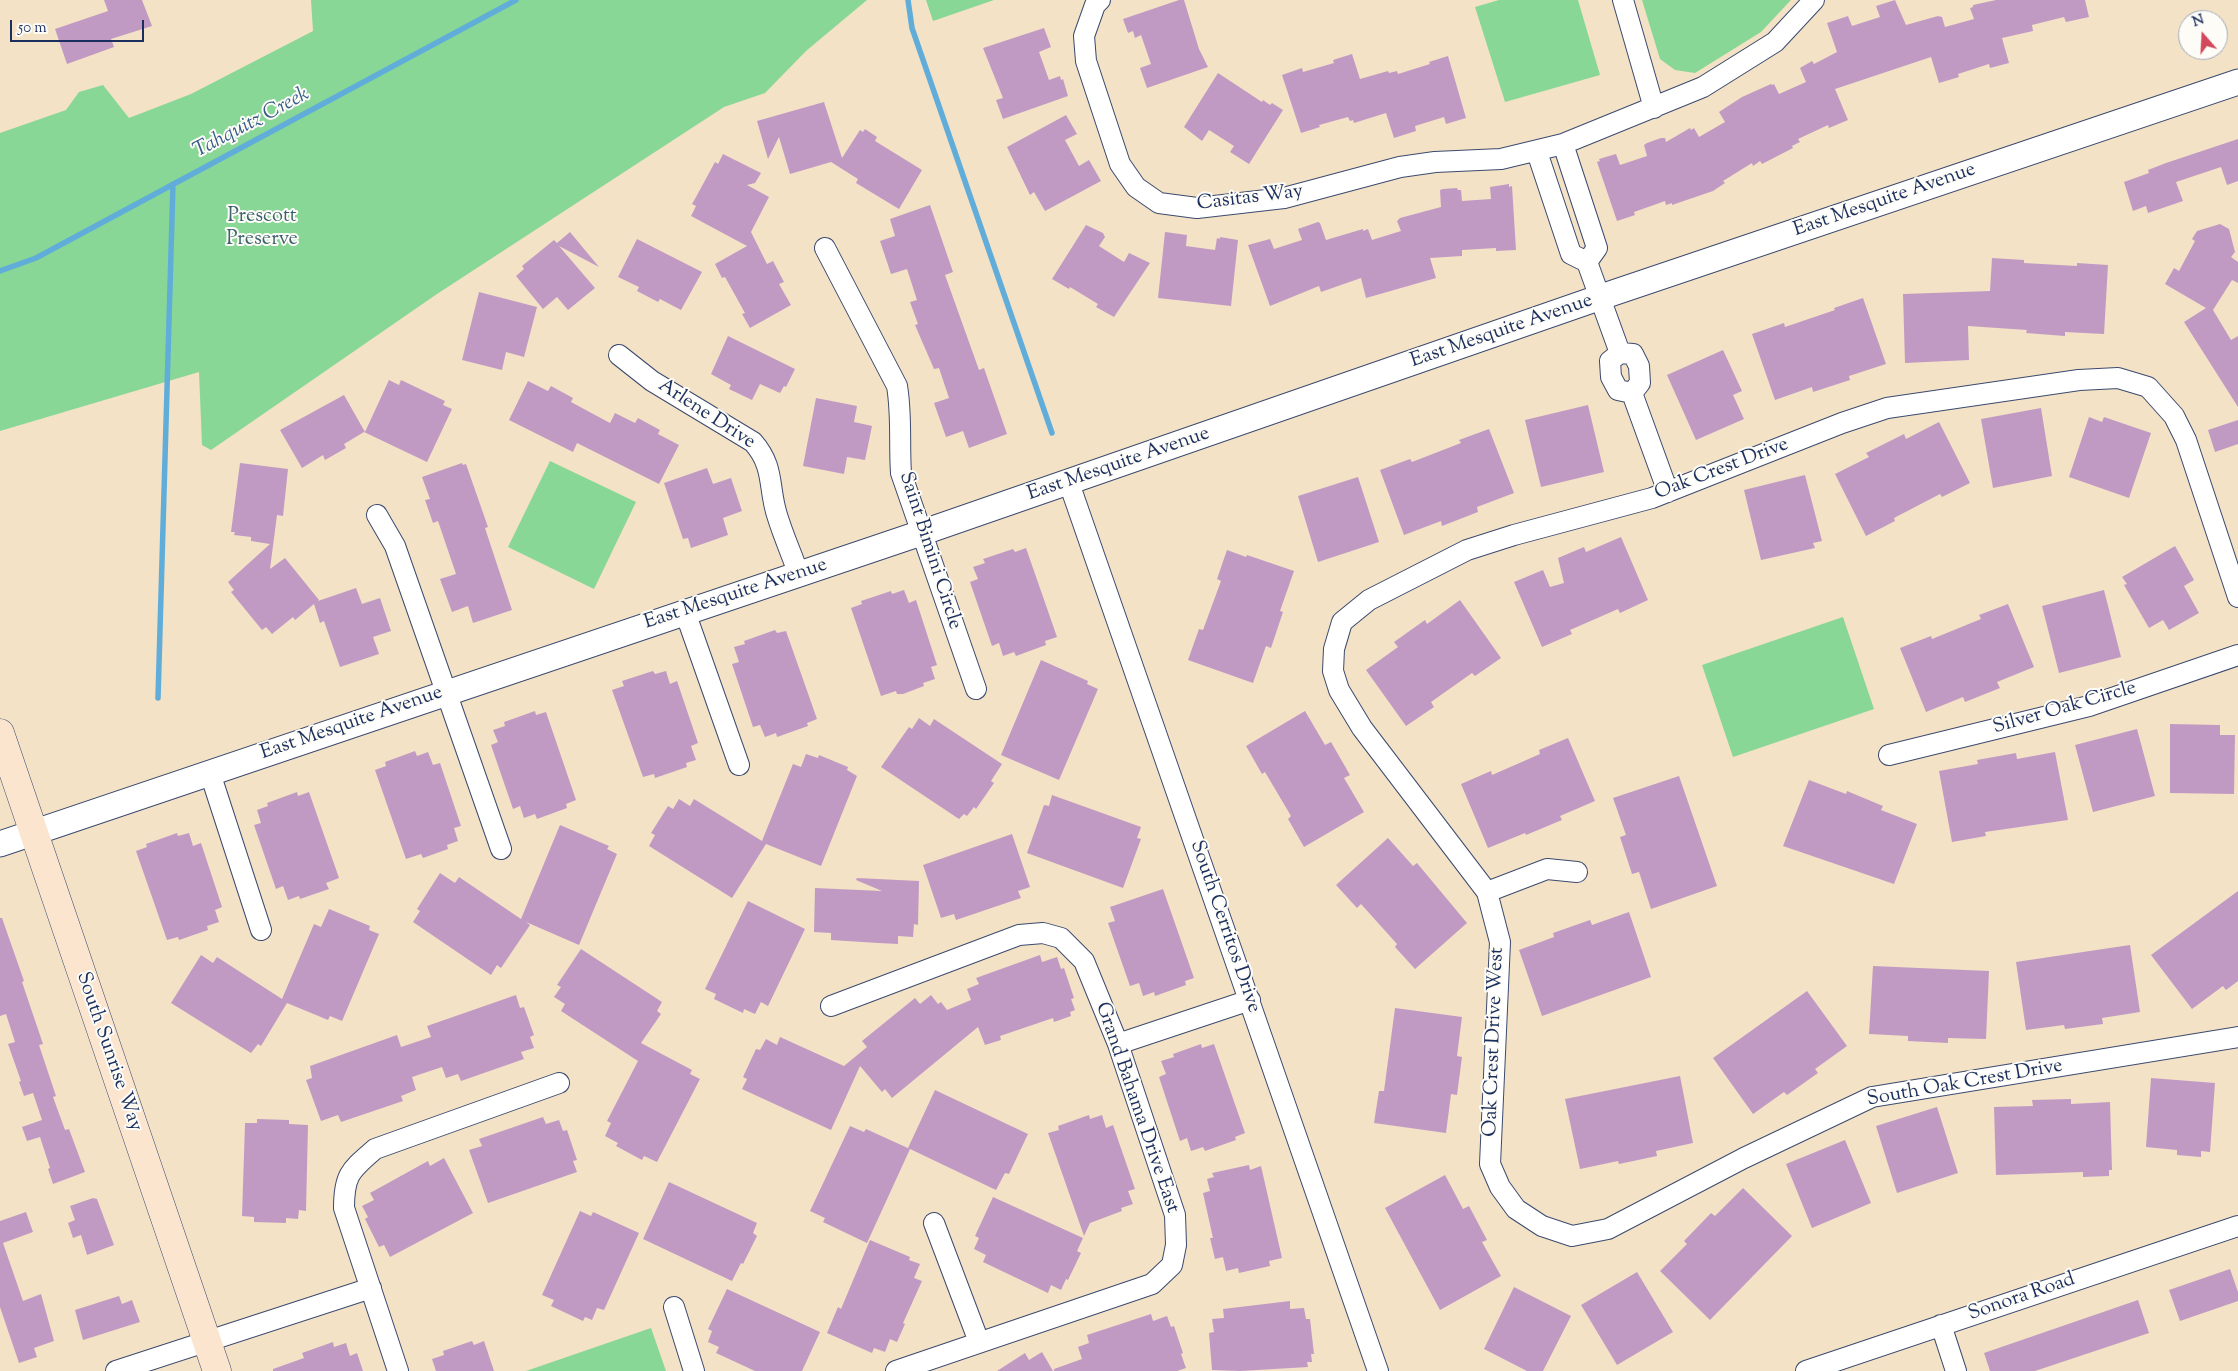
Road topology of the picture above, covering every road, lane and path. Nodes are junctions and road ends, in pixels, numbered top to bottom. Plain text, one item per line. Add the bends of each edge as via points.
1 (1100, 0) edge
2 (1623, 0) edge
3 (1814, 0) edge
4 (2238, 82) edge
5 (1654, 108) junction
6 (1563, 144) junction
7 (1537, 152) junction
8 (826, 248) dead end
9 (1587, 262) junction
10 (1601, 297) junction
11 (620, 355) dead end
12 (1069, 483) junction
13 (1668, 492) junction
14 (376, 515) dead end
15 (922, 533) junction
16 (799, 574) junction
17 (2238, 597) edge
18 (685, 612) junction
19 (1334, 649) joint
20 (2238, 655) edge
21 (976, 689) dead end
22 (448, 692) junction
23 (0, 733) edge
24 (1889, 755) dead end
25 (739, 765) dead end
26 (210, 774) junction
27 (34, 833) junction
28 (0, 844) edge
29 (501, 849) dead end
30 (1577, 872) dead end
31 (1487, 892) junction
32 (261, 930) dead end
33 (1250, 1000) junction
34 (831, 1006) dead end
35 (2238, 1037) edge
36 (1118, 1044) junction
37 (559, 1083) dead end
38 (934, 1223) dead end
39 (1542, 1226) joint
40 (2238, 1226) edge
41 (371, 1288) junction
42 (674, 1307) dead end
43 (1941, 1326) junction
44 (206, 1340) junction
45 (979, 1342) junction
46 (116, 1371) edge
47 (217, 1371) edge
48 (398, 1371) edge
49 (694, 1371) edge
50 (896, 1371) edge
51 (1378, 1371) edge
52 (1806, 1371) edge
53 (1956, 1371) edge

1 - 7 street, Casitas Way via 1095,4 1084,36 1086,61 1120,164 1136,187 1159,203 1197,208 1284,198 1400,167 1501,159
2 - 5 street
3 - 5 street, Casitas Way via 1775,42 1703,87
4 - 10 street, East Mesquite Avenue
5 - 6 street, Casitas Way
6 - 7 street, Casitas Way
6 - 9 street via 1596,248
7 - 9 street via 1570,254
8 - 15 street, Saint Bimini Circle via 897,386 901,409 901,474
9 - 10 street
10 - 12 street, East Mesquite Avenue
10 - 13 street via 1620,353 1633,354 1640,366 1640,383 1632,393
11 - 16 street, Arlene Drive via 652,381 753,442 764,454 776,514
12 - 15 street, East Mesquite Avenue
12 - 33 street, South Cerritos Drive
13 - 17 street, Oak Crest Drive via 1887,408 2079,380 2118,378 2148,387 2174,416 2186,440
13 - 19 street, Oak Crest Drive via 1467,550 1369,600 1342,622
14 - 22 street via 395,546
15 - 16 street, East Mesquite Avenue
15 - 21 street, Saint Bimini Circle
16 - 18 street, East Mesquite Avenue
18 - 22 street, East Mesquite Avenue
18 - 25 street
19 - 31 street, Oak Crest Drive West via 1333,671 1339,690 1362,728
20 - 24 street, Silver Oak Circle via 2089,706
22 - 26 street, East Mesquite Avenue
22 - 29 street
23 - 27 main road, South Sunrise Way
26 - 27 street, East Mesquite Avenue
26 - 32 street
27 - 28 street, East Mesquite Avenue
27 - 44 main road, South Sunrise Way
30 - 31 street via 1547,869
31 - 39 street, Oak Crest Drive West via 1500,942 1490,1164 1500,1187 1516,1210
33 - 36 street
33 - 51 street, South Cerritos Drive
34 - 36 street, Grand Bahama Drive East via 1019,935 1043,933 1061,938 1084,961
35 - 39 street, South Oak Crest Drive via 1872,1098 1744,1158 1608,1229 1572,1236
36 - 45 street, Grand Bahama Drive East via 1176,1215 1172,1265 1152,1284
37 - 41 street via 375,1149 354,1168 344,1186 344,1208
38 - 45 street
40 - 43 street, Sonora Road
41 - 44 street
41 - 48 street
42 - 49 street
43 - 52 street, Sonora Road
43 - 53 street
44 - 46 street
44 - 47 main road, South Sunrise Way
45 - 50 street, Grand Bahama Drive East

